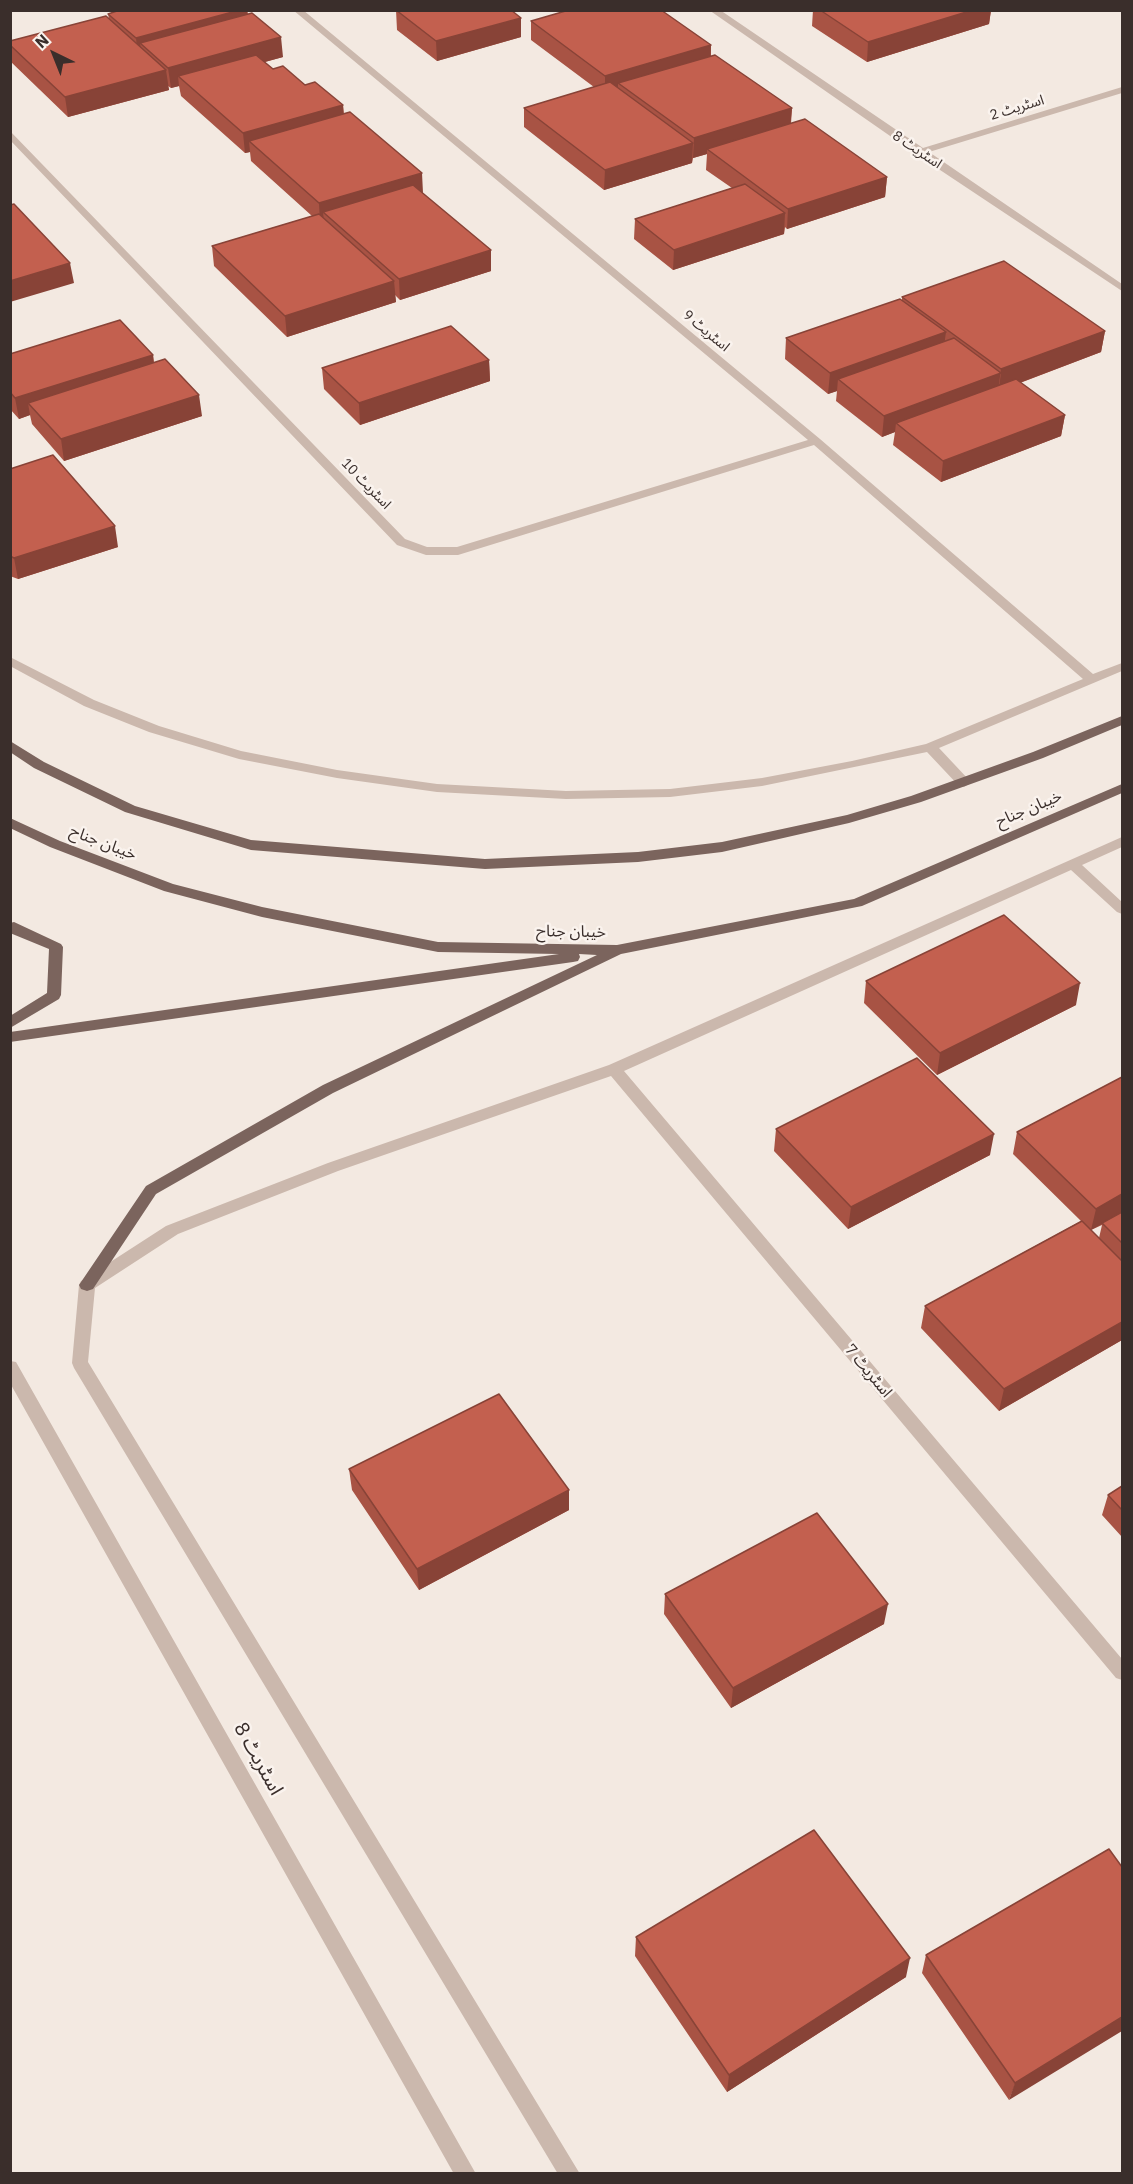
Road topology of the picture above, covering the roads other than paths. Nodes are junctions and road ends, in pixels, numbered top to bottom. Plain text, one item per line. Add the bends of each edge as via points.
1 (297, 10) edge
2 (718, 11) edge
3 (1122, 90) edge
4 (10, 134) edge
5 (920, 152) junction
6 (1122, 288) edge
7 (816, 441) junction
8 (10, 661) edge
9 (1122, 667) edge
10 (1092, 680) junction
11 (1122, 720) edge
12 (10, 745) edge
13 (930, 747) junction
14 (964, 783) junction
15 (1122, 788) edge
16 (10, 822) edge
17 (1122, 842) edge
18 (1072, 864) junction
19 (1122, 909) edge
20 (10, 928) edge
21 (617, 951) junction
22 (10, 1023) edge
23 (10, 1037) edge
24 (614, 1069) junction
25 (87, 1285) junction
26 (10, 1367) edge
27 (1122, 1672) edge
28 (466, 2174) edge
29 (570, 2174) edge

1 - 7 street, اسٹریٹ 9
2 - 5 street, اسٹریٹ 8
3 - 5 street, اسٹریٹ 2
4 - 7 street, اسٹریٹ 10 via 401,542 426,551 458,551
5 - 6 street, اسٹریٹ 8
7 - 10 street, اسٹریٹ 9
8 - 13 street via 89,703 154,729 239,755 437,788 566,795 670,793 762,782
9 - 10 street
10 - 13 street
11 - 14 main road
12 - 14 main road via 39,765 130,809 251,845 485,864 638,857 722,847 849,819
13 - 14 street
15 - 21 main road, خیبان جناح via 857,903
16 - 21 main road, خیبان جناح via 55,844 169,888 262,912 438,947
17 - 18 street
18 - 19 street
18 - 24 street
20 - 22 main road via 56,947 54,995
21 - 23 main road
21 - 25 main road via 328,1089 150,1190
24 - 25 street via 333,1167 172,1230
24 - 27 street, اسٹریٹ 7
25 - 29 street via 80,1363
26 - 28 street, اسٹریٹ 8

